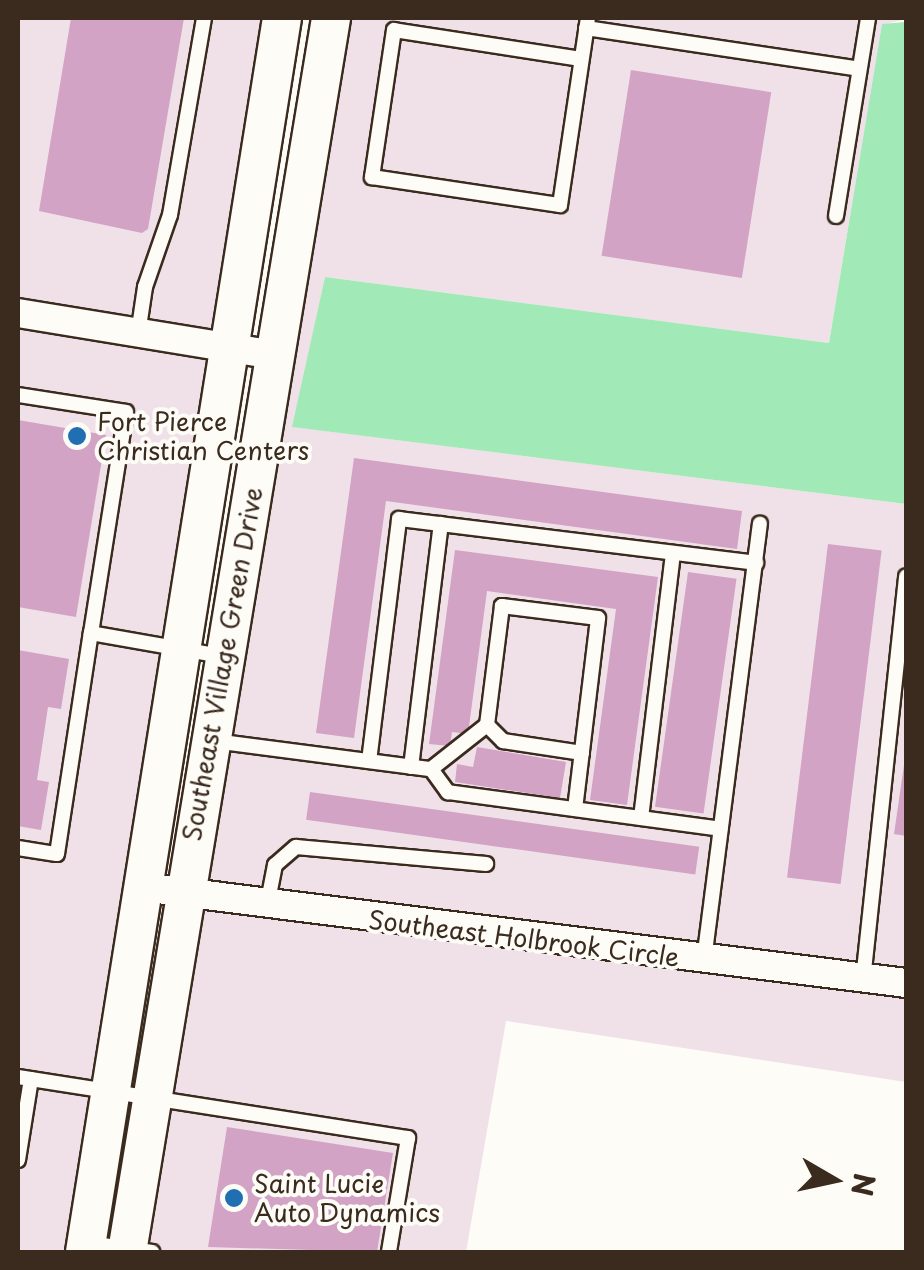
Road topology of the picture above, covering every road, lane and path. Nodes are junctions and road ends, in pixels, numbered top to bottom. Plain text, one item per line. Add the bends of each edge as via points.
1 (204, 18) edge
2 (282, 18) edge
3 (330, 18) edge
4 (868, 18) edge
5 (587, 23) edge
6 (581, 59) junction
7 (859, 69) junction
8 (836, 216) dead end
9 (18, 313) edge
10 (138, 334) junction
11 (230, 349) junction
12 (274, 355) junction
13 (18, 395) edge
14 (441, 524) junction
15 (760, 524) dead end
16 (673, 553) junction
17 (756, 563) junction
18 (906, 576) edge
19 (92, 632) junction
20 (182, 648) junction
21 (223, 656) junction
22 (487, 725) junction
23 (209, 741) junction
24 (582, 753) junction
25 (369, 761) junction
26 (411, 766) junction
27 (432, 769) junction
28 (575, 809) junction
29 (640, 818) junction
30 (721, 829) junction
31 (18, 848) edge
32 (486, 864) dead end
33 (142, 887) junction
34 (183, 894) junction
35 (266, 906) junction
36 (704, 960) junction
37 (863, 980) junction
38 (906, 983) edge
39 (24, 1078) edge
40 (110, 1092) junction
41 (151, 1098) junction
42 (18, 1160) edge
43 (86, 1248) edge
44 (135, 1251) edge
45 (388, 1252) edge

1 - 10 lane via 170,215 145,287
2 - 11 street, Southeast Village Green Drive
3 - 12 street, Southeast Village Green Drive
4 - 7 lane
5 - 6 lane
5 - 7 lane
6 - 6 lane via 560,205 372,177 394,30
7 - 8 lane
9 - 10 street
10 - 11 street
11 - 12 street
11 - 20 street, Southeast Village Green Drive
12 - 21 street, Southeast Village Green Drive
13 - 19 lane via 126,412
14 - 16 lane
14 - 25 lane via 399,519
14 - 26 lane
15 - 17 lane
16 - 17 lane
16 - 29 lane
17 - 30 lane
18 - 37 lane
19 - 20 lane
19 - 31 lane via 57,854
20 - 21 lane
20 - 33 street, Southeast Village Green Drive
21 - 23 street, Southeast Village Green Drive
22 - 24 lane via 503,741
22 - 24 lane via 502,606 598,618
22 - 27 lane
23 - 25 lane
23 - 34 street, Southeast Village Green Drive
24 - 28 lane
25 - 26 lane
26 - 27 lane
27 - 28 lane via 448,792
28 - 29 lane
29 - 30 lane
30 - 36 lane
32 - 35 lane via 296,847 275,865
33 - 34 street, Southeast Holbrook Circle
33 - 40 street, Southeast Village Green Drive
34 - 35 street, Southeast Holbrook Circle
34 - 41 street, Southeast Village Green Drive
35 - 36 street, Southeast Holbrook Circle
36 - 37 street, Southeast Holbrook Circle
37 - 38 street, Southeast Holbrook Circle
39 - 40 lane
39 - 42 lane
40 - 41 lane
40 - 43 street, Southeast Village Green Drive
41 - 44 street, Southeast Village Green Drive
41 - 45 lane via 408,1138
43 - 44 lane

